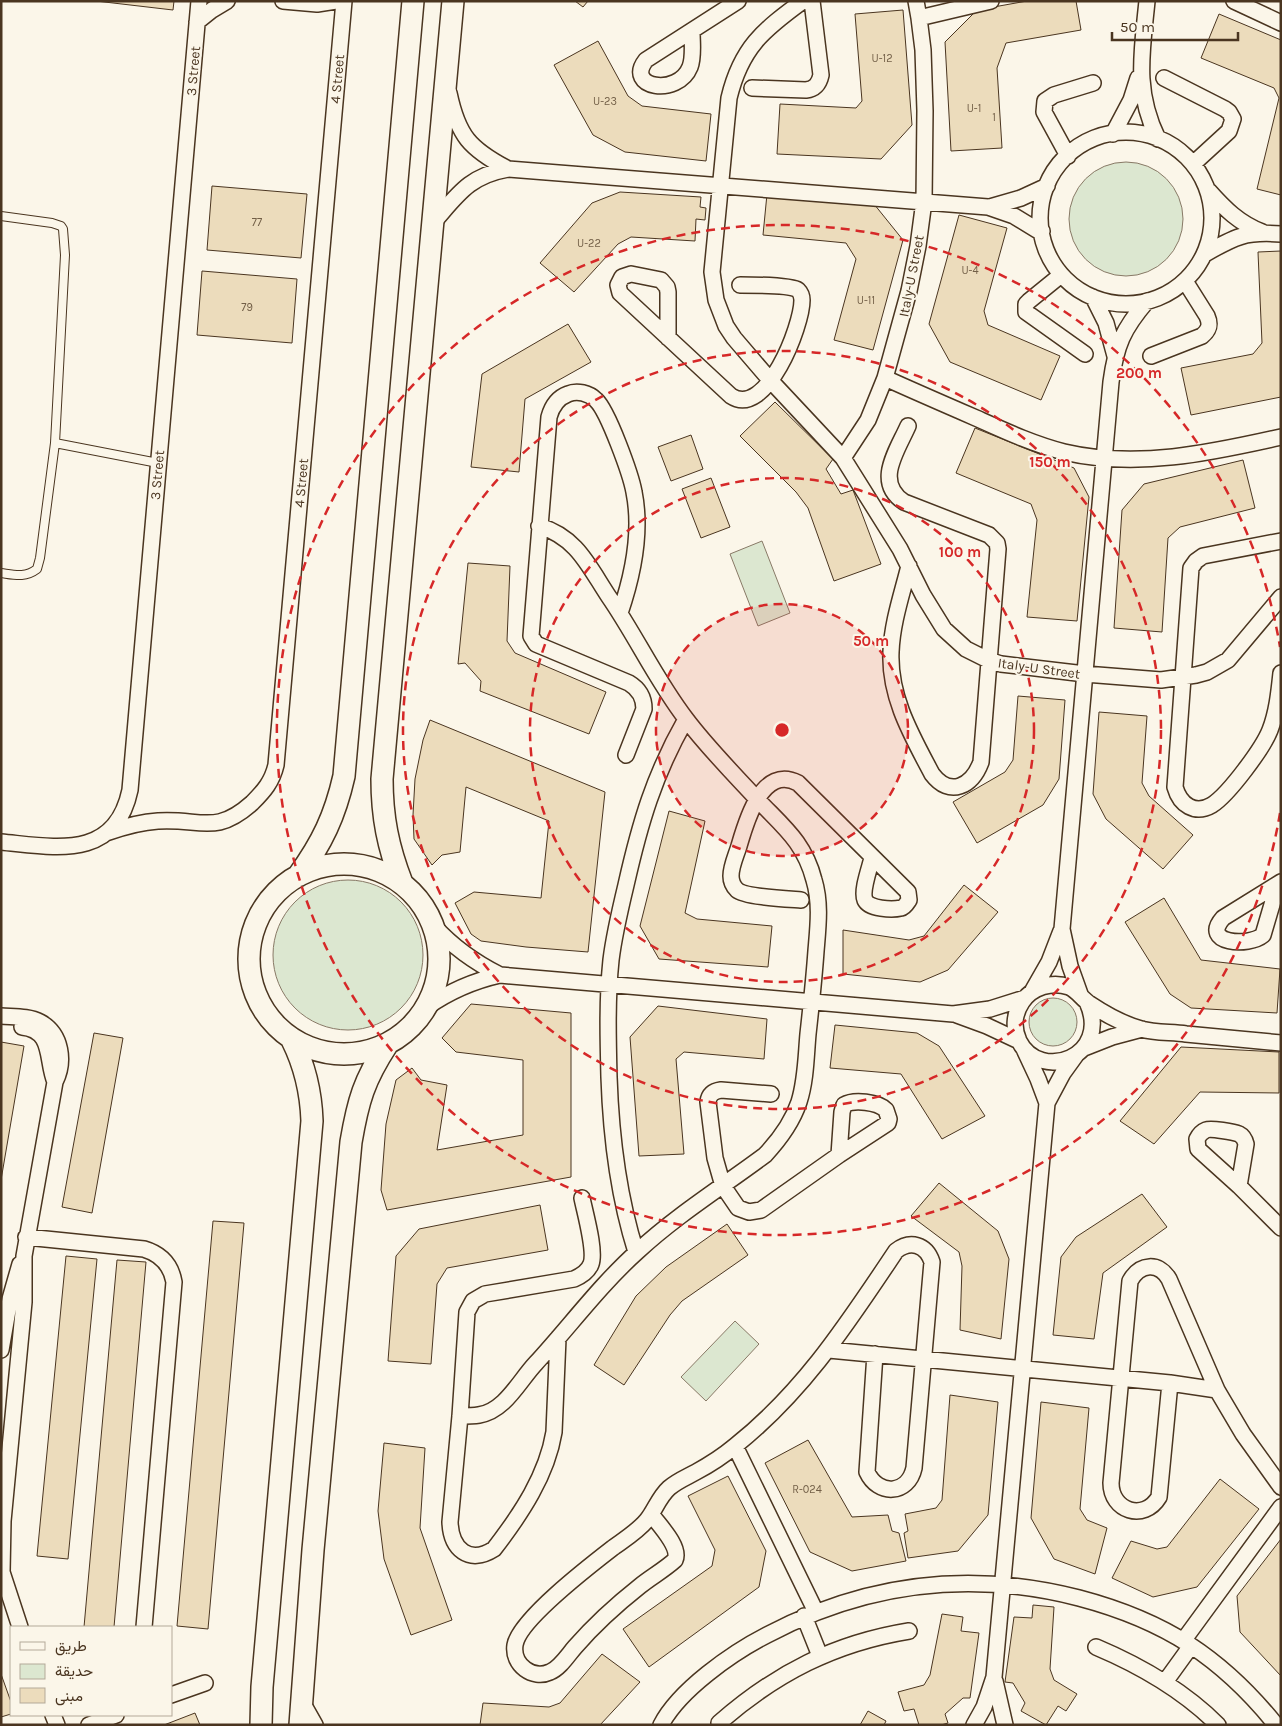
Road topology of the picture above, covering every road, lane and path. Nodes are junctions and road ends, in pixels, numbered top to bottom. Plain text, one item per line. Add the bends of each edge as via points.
1 (199, 1) edge
2 (227, 1) edge
3 (284, 1) edge
4 (336, 1) edge
5 (344, 1) edge
6 (413, 1) edge
7 (453, 1) edge
8 (738, 1) edge
9 (803, 1) edge
10 (812, 1) edge
11 (916, 1) edge
12 (991, 1) edge
13 (1147, 1) edge
14 (1234, 1) edge
15 (919, 18) junction
16 (197, 22) junction
17 (1281, 23) edge
18 (692, 32) dead end
19 (1140, 69) junction
20 (446, 77) junction
21 (1164, 78) dead end
22 (1093, 83) dead end
23 (752, 88) dead end
24 (1113, 134) junction
25 (1158, 139) junction
26 (1068, 156) junction
27 (1193, 164) junction
28 (508, 169) junction
29 (720, 186) junction
30 (1047, 186) junction
31 (1208, 190) junction
32 (924, 201) junction
33 (988, 207) junction
34 (1, 216) edge
35 (432, 224) junction
36 (1042, 231) junction
37 (1262, 232) junction
38 (1281, 234) edge
39 (1205, 254) junction
40 (1062, 275) junction
41 (1185, 281) junction
42 (740, 285) dead end
43 (1093, 297) junction
44 (1147, 301) junction
45 (668, 338) dead end
46 (1085, 354) dead end
47 (1115, 356) junction
48 (1151, 356) dead end
49 (886, 378) junction
50 (770, 380) junction
51 (908, 426) dead end
52 (1281, 437) edge
53 (55, 443) junction
54 (843, 458) junction
55 (1105, 458) junction
56 (158, 463) junction
57 (540, 526) junction
58 (1281, 541) edge
59 (908, 566) junction
60 (1, 573) edge
61 (1280, 601) edge
62 (620, 613) junction
63 (988, 660) junction
64 (1281, 673) edge
65 (1085, 674) junction
66 (1184, 678) junction
67 (686, 719) junction
68 (626, 755) dead end
69 (757, 799) junction
70 (106, 833) junction
71 (1, 842) edge
72 (872, 858) dead end
73 (298, 876) junction
74 (402, 883) junction
75 (801, 900) dead end
76 (434, 926) junction
77 (1062, 929) junction
78 (500, 975) junction
79 (609, 984) junction
80 (1029, 994) junction
81 (1083, 998) junction
82 (812, 1002) junction
83 (427, 1007) junction
84 (953, 1014) junction
85 (1, 1016) edge
86 (1, 1025) edge
87 (1142, 1029) junction
88 (292, 1040) junction
89 (1281, 1043) edge
90 (387, 1044) junction
91 (1021, 1044) junction
92 (1080, 1052) junction
93 (55, 1082) junction
94 (771, 1094) dead end
95 (1047, 1103) junction
96 (839, 1155) dead end
97 (723, 1186) junction
98 (1239, 1186) dead end
99 (582, 1198) dead end
100 (1281, 1228) edge
101 (26, 1237) junction
102 (636, 1252) junction
103 (24, 1256) junction
104 (558, 1338) junction
105 (1, 1350) edge
106 (829, 1350) junction
107 (875, 1354) junction
108 (922, 1359) junction
109 (1022, 1369) junction
110 (1122, 1378) junction
111 (1170, 1383) junction
112 (1217, 1390) junction
113 (460, 1416) junction
114 (735, 1446) junction
115 (1281, 1486) edge
116 (1281, 1507) edge
117 (651, 1514) junction
118 (2, 1571) edge
119 (1004, 1584) junction
120 (810, 1614) junction
121 (20, 1626) edge
122 (144, 1626) edge
123 (909, 1630) dead end
124 (1187, 1643) junction
125 (1096, 1647) dead end
126 (820, 1656) junction
127 (994, 1677) junction
128 (1165, 1682) junction
129 (205, 1683) dead end
130 (172, 1695) edge
131 (301, 1701) junction
132 (113, 1716) edge
133 (719, 1723) dead end
134 (89, 1725) edge
135 (260, 1725) edge
136 (300, 1725) edge
137 (315, 1725) edge
138 (661, 1725) edge
139 (974, 1725) edge
140 (1004, 1725) edge
141 (1218, 1725) edge
142 (1276, 1725) edge

1 - 16 street, 3 Street
2 - 16 street
3 - 4 street via 317,4
5 - 70 street, 4 Street via 276,765 264,791 239,814 221,823 157,821
6 - 73 street via 344,776 326,832
7 - 20 street
8 - 18 street
9 - 29 street, Italy-U Street via 762,33 738,67 728,98
10 - 23 street via 821,75 818,84 806,90
11 - 15 street, Italy-U Street
12 - 15 street
13 - 19 street
14 - 17 street
15 - 32 street, Italy-U Street via 925,80
16 - 56 street, 3 Street
19 - 24 street via 1131,100
19 - 25 street via 1145,107
20 - 28 street via 461,132 482,154
20 - 35 street
21 - 27 street via 1225,109 1233,119 1229,131
22 - 26 street via 1045,101 1044,112
24 - 25 street via 1136,133
24 - 26 street via 1088,141
25 - 27 street via 1171,145
26 - 30 street
27 - 31 street
28 - 29 street
28 - 35 street via 470,183
29 - 32 street
29 - 50 street, Italy-U Street via 712,272 716,300 734,338
30 - 33 street via 1021,198
30 - 36 street via 1040,219
31 - 37 street via 1240,222
31 - 39 street via 1212,222
32 - 33 street
32 - 49 street, Italy-U Street via 910,291
33 - 36 street
34 - 53 lane via 52,223 62,228 65,255
35 - 74 street via 382,779 386,832
36 - 40 street via 1049,256
37 - 38 street
37 - 39 street via 1239,236
39 - 41 street
40 - 43 street via 1081,292
40 - 46 street via 1028,301 1026,312
41 - 44 street via 1161,297
41 - 48 street via 1207,316 1209,327 1202,336
42 - 50 street via 792,288 802,298 788,350
43 - 44 street via 1120,304
43 - 47 street via 1106,324
44 - 47 street via 1128,327
45 - 50 street via 735,399 750,399
47 - 55 street
49 - 54 street, Italy-U Street via 868,420
49 - 55 street via 1026,440 1065,452
50 - 54 street, Italy-U Street
51 - 63 street via 889,470 892,492 904,502 989,535 997,543
52 - 55 street via 1195,455 1152,459
53 - 56 lane
53 - 60 lane via 37,569 22,576
54 - 59 street, Italy-U Street
55 - 65 street
56 - 70 street, 3 Street via 130,790 122,814
57 - 62 street via 562,535 577,549
57 - 62 street via 551,409 566,394 585,394 596,400 603,411 625,460 634,491 637,523 634,558
57 - 68 street via 530,636 536,644 629,683 639,691 644,708
58 - 66 street via 1203,556 1193,564
59 - 63 street, Italy-U Street via 944,629 966,649
59 - 63 street via 892,639 892,680 899,706 921,753 936,780 944,785 955,787 967,782 981,762
61 - 66 street, Italy-U Street via 1228,660 1207,672
62 - 67 street
63 - 65 street, Italy-U Street
64 - 66 street via 1266,738 1229,789 1207,808 1198,809 1182,803 1175,787
65 - 66 street, Italy-U Street via 1161,680
65 - 77 street
67 - 69 street
67 - 79 street via 666,756 642,816 614,935
69 - 72 street via 775,781 787,779 798,783
69 - 75 street via 748,816 732,870 732,885 744,894
69 - 82 street via 793,835 815,881 818,912
70 - 71 street, 3 Street via 84,845 72,847
73 - 74 street via 318,867 340,864 383,872
73 - 88 street via 268,900 255,923 248,949 249,975 257,1001 272,1023
74 - 76 street via 426,910
76 - 78 street via 464,955
76 - 83 street via 440,967
77 - 80 street via 1049,962
77 - 81 street via 1070,966
78 - 79 street
78 - 83 street via 469,983
79 - 82 street
79 - 102 street via 612,1139 621,1197
80 - 81 street via 1045,985 1057,985 1069,988
80 - 84 street via 990,1009
80 - 91 street via 1018,1007 1015,1018
81 - 87 street
81 - 92 street via 1092,1012 1093,1025 1090,1037
82 - 84 street
82 - 97 street via 803,1085 786,1131 764,1155
83 - 90 street via 403,1035
84 - 91 street via 987,1026
85 - 93 street via 33,1020 49,1028 59,1044 60,1069
86 - 93 street via 28,1027 43,1038
87 - 89 street
87 - 92 street via 1112,1036
88 - 90 street via 314,1050 339,1055 364,1053
88 - 135 street via 307,1078 312,1121
90 - 131 street via 363,1089 351,1142
91 - 92 street via 1032,1055 1054,1062
91 - 95 street
92 - 95 street via 1063,1073
93 - 101 street
94 - 97 street via 721,1090 709,1098 714,1158
95 - 109 street
96 - 97 street via 761,1210 749,1212 738,1208
97 - 102 street
98 - 100 street
99 - 113 street via 592,1250 591,1265 586,1271 574,1279 485,1294 469,1306
101 - 103 street
101 - 122 street via 144,1249 158,1255 172,1274 174,1282
102 - 104 street
103 - 105 street via 10,1299
103 - 118 street via 24,1302
104 - 113 street via 504,1402 478,1416
104 - 113 street via 554,1432 548,1459 537,1484 500,1541 478,1556 461,1550 451,1536
106 - 107 street
106 - 108 street via 896,1251 910,1244 924,1249 932,1262
106 - 114 street via 794,1391
107 - 108 street
107 - 108 street via 867,1472 875,1484 888,1489 901,1487 913,1474
108 - 109 street
109 - 110 street
109 - 119 street
110 - 111 street
110 - 111 street via 1111,1489 1120,1505 1133,1511 1148,1509 1159,1497
110 - 112 street via 1130,1281 1139,1270 1153,1266 1166,1273
111 - 112 street
112 - 115 street via 1243,1434
114 - 117 street via 670,1487
114 - 120 street
116 - 124 street
117 - 117 street via 561,1589 531,1620 515,1644 516,1659 521,1666 542,1675 556,1669 594,1625 675,1560 675,1547
118 - 121 street
119 - 120 street via 910,1587 856,1598
119 - 124 street via 1094,1602 1147,1622
119 - 127 street
120 - 126 street
120 - 138 street via 745,1647 710,1673 673,1705
123 - 126 street via 864,1640
124 - 128 street
124 - 142 street via 1233,1680
125 - 128 street
126 - 133 street via 770,1683
127 - 139 street via 988,1700
127 - 140 street
128 - 141 street
129 - 130 street
131 - 136 street
131 - 137 street
132 - 134 street

